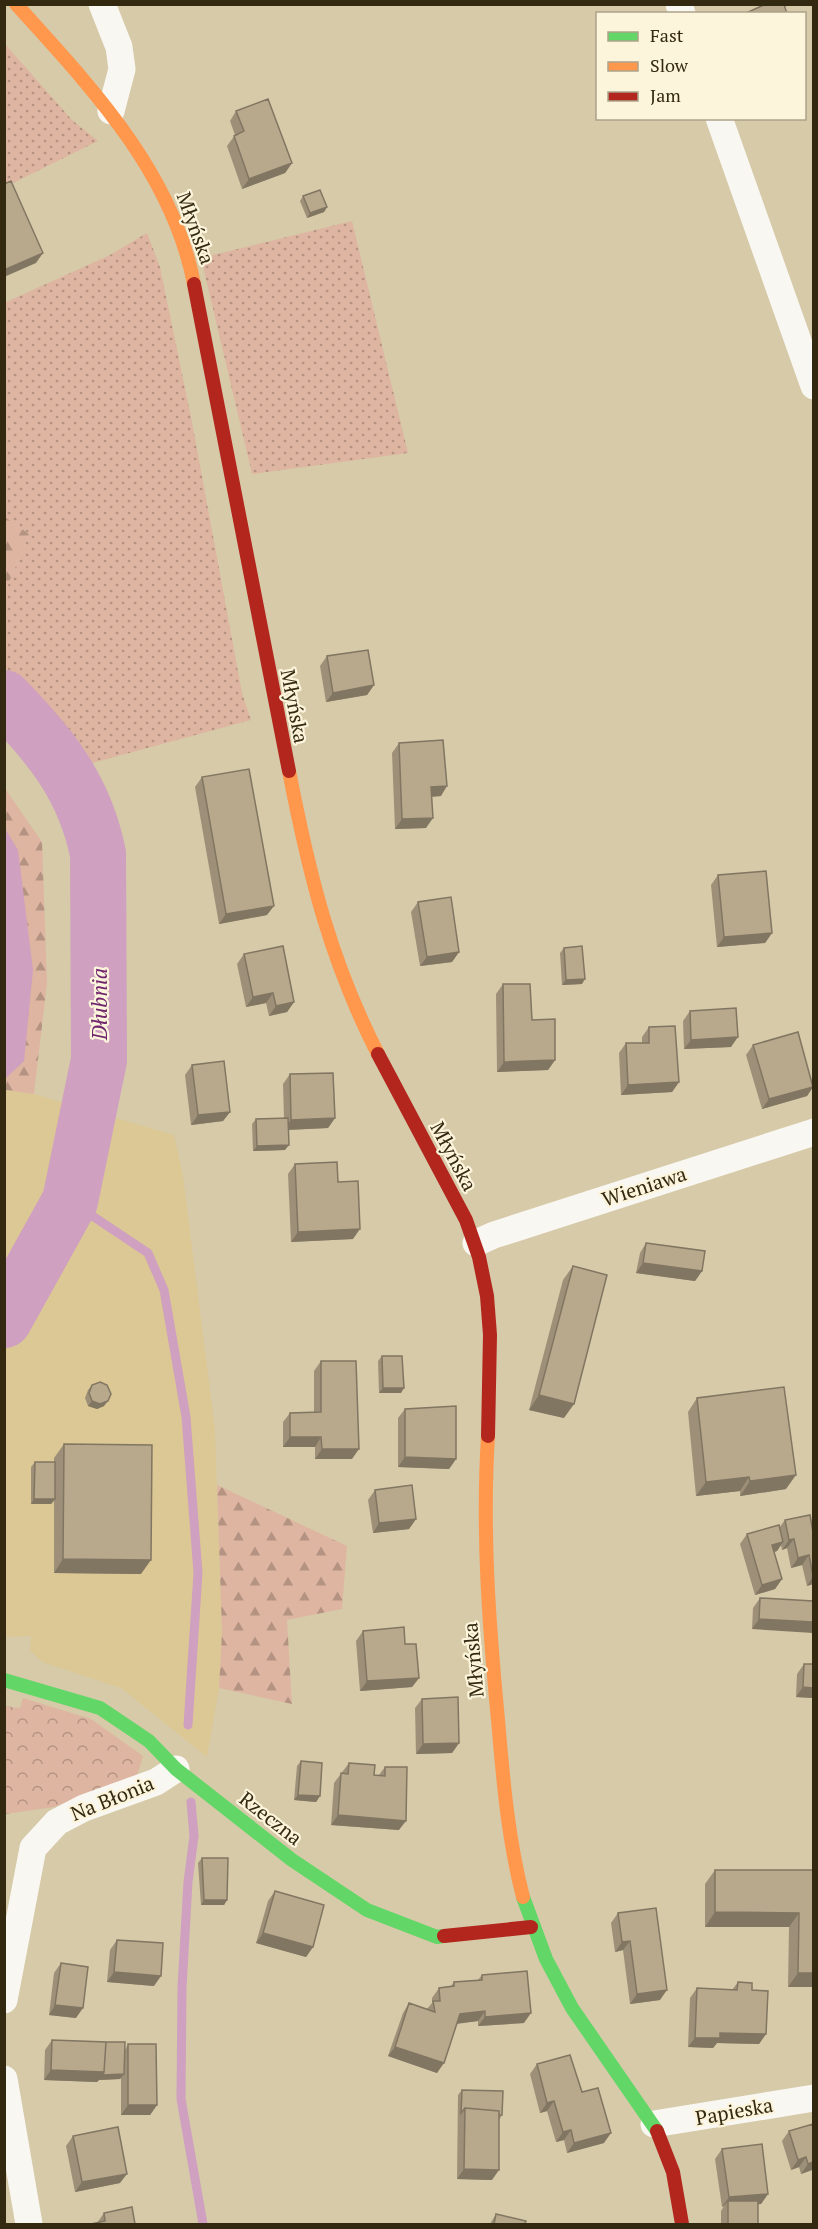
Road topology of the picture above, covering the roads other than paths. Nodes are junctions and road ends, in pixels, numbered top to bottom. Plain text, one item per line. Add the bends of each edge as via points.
1 (15, 4) edge
2 (102, 4) edge
3 (111, 111) junction
4 (720, 120) edge
5 (813, 386) edge
6 (813, 1132) edge
7 (476, 1243) junction
8 (4, 1680) edge
9 (176, 1769) junction
10 (531, 1927) junction
11 (4, 2000) edge
12 (4, 2079) edge
13 (813, 2098) edge
14 (654, 2124) junction
15 (29, 2224) edge
16 (682, 2224) edge

1 - 3 street, Młyńska
2 - 3 street via 119,47 122,69
3 - 7 street, Młyńska via 167,200 190,262 275,706 326,928 368,1038
4 - 5 street
6 - 7 street, Wieniawa
7 - 10 street, Młyńska via 489,1325 486,1590 505,1783 519,1879
8 - 9 street, Rzeczna via 100,1708 149,1741
9 - 10 street, Rzeczna via 292,1860 367,1910 437,1937
9 - 11 street, Na Błonia via 156,1782 57,1822 33,1848
10 - 14 street, Młyńska via 555,1979 618,2077
12 - 15 street
13 - 14 street, Papieska
14 - 16 street, Młyńska via 676,2179

